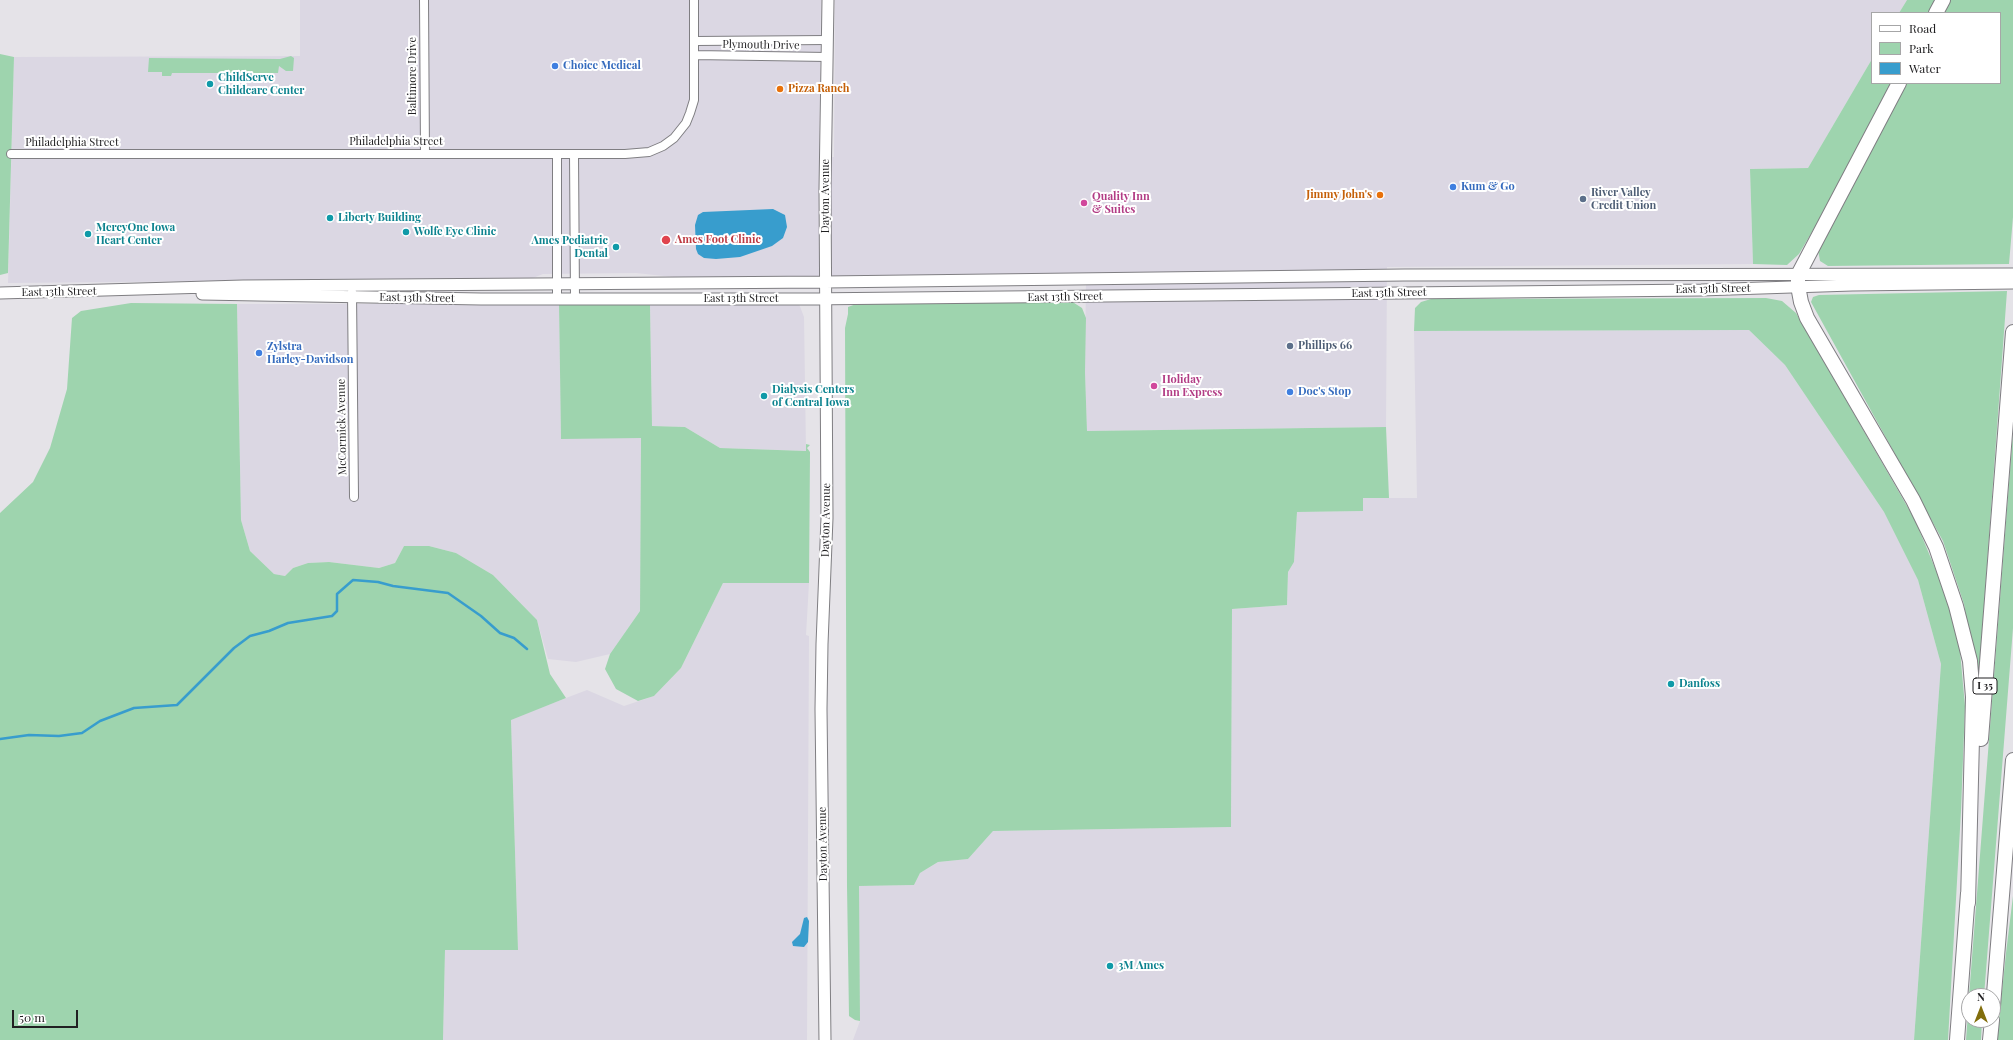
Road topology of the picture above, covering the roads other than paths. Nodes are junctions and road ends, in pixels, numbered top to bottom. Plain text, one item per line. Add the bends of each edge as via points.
1 (424, 0) edge
2 (694, 0) edge
3 (828, 0) edge
4 (1943, 0) edge
5 (1937, 12) edge
6 (828, 40) junction
7 (695, 41) junction
8 (694, 55) junction
9 (828, 57) junction
10 (1898, 84) edge
11 (424, 153) junction
12 (11, 154) dead end
13 (556, 154) junction
14 (574, 154) junction
15 (2013, 274) edge
16 (1798, 281) junction
17 (825, 282) junction
18 (2013, 283) edge
19 (556, 284) junction
20 (575, 284) junction
21 (352, 285) junction
22 (118, 291) junction
23 (0, 293) edge
24 (352, 297) junction
25 (556, 299) junction
26 (575, 299) junction
27 (826, 299) junction
28 (2013, 332) edge
29 (354, 497) dead end
30 (2013, 760) edge
31 (2013, 858) edge
32 (1968, 902) junction
33 (2000, 927) junction
34 (1995, 988) edge
35 (1991, 1028) edge
36 (825, 1040) edge
37 (1957, 1040) edge
38 (1990, 1040) edge

1 - 11 street, Baltimore Drive
2 - 7 street, Philadelphia Street
3 - 6 main road, Dayton Avenue
4 - 5 highway
6 - 7 street, Plymouth Drive
6 - 9 main road, Dayton Avenue
7 - 8 street, Philadelphia Street
8 - 9 street, Plymouth Drive
8 - 14 street, Philadelphia Street via 694,100 686,123 674,138 649,152
9 - 17 main road, Dayton Avenue
10 - 16 highway
11 - 12 street, Philadelphia Street
11 - 13 street, Philadelphia Street
13 - 14 street, Philadelphia Street
13 - 19 street
14 - 20 street
15 - 16 main road, East 13th Street
16 - 17 main road, East 13th Street via 1689,274
16 - 18 main road, East 13th Street
16 - 27 main road, East 13th Street via 1685,290
16 - 32 highway via 1801,302 1808,318 1913,500 1936,547 1956,606 1970,661 1973,697
17 - 20 main road, East 13th Street
17 - 27 main road, Dayton Avenue
19 - 20 main road, East 13th Street
19 - 21 main road, East 13th Street
19 - 25 street
20 - 26 street
21 - 22 main road, East 13th Street
21 - 24 street, McCormick Avenue
22 - 23 main road, East 13th Street
22 - 24 main road, East 13th Street
24 - 25 main road, East 13th Street
24 - 29 street, McCormick Avenue
25 - 26 main road, East 13th Street
26 - 27 main road, East 13th Street
27 - 36 main road, Dayton Avenue via 827,518 821,702
28 - 32 highway, I 35
30 - 33 highway
31 - 33 highway
32 - 37 highway, I 35
33 - 34 highway
35 - 38 highway

